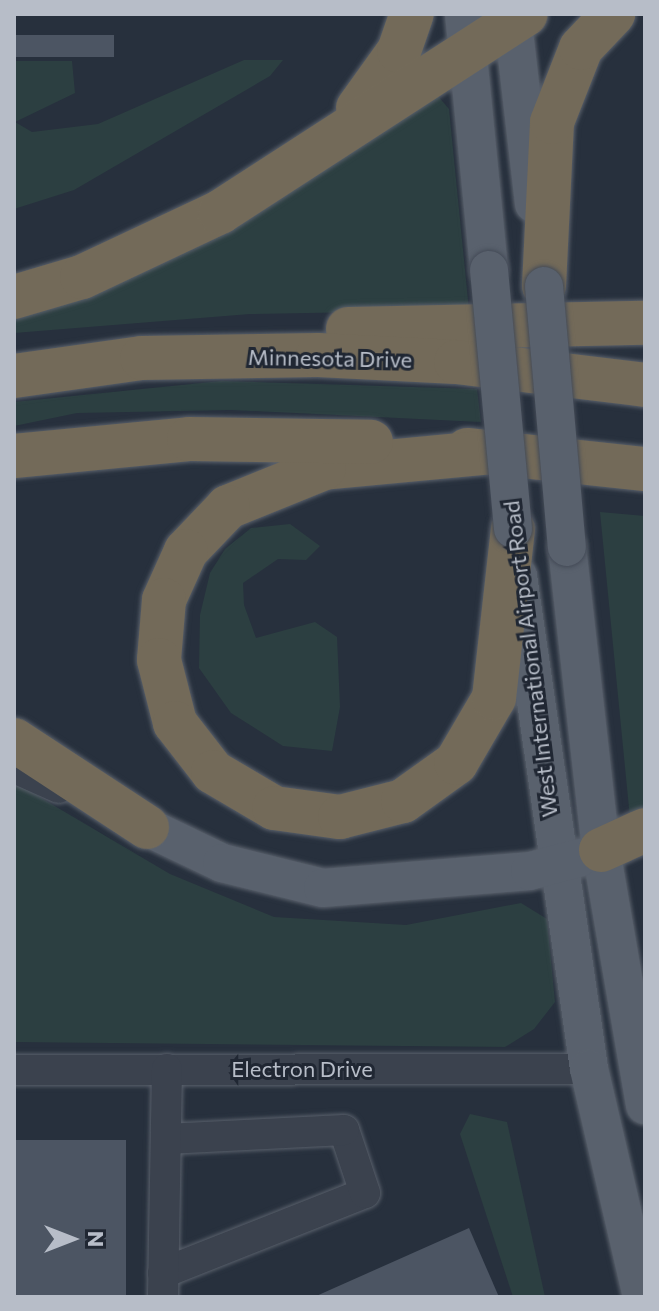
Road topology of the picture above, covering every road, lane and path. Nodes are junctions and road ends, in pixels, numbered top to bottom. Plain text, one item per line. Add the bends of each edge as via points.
1 (412, 14) edge
2 (613, 14) edge
3 (517, 17) edge
4 (465, 34) edge
5 (311, 151) junction
6 (544, 286) junction
7 (14, 297) edge
8 (645, 323) edge
9 (142, 358) junction
10 (14, 376) edge
11 (645, 385) edge
12 (492, 452) junction
13 (14, 456) edge
14 (645, 469) edge
15 (513, 529) junction
16 (14, 740) edge
17 (14, 768) edge
18 (147, 827) junction
19 (645, 830) edge
20 (601, 850) junction
21 (556, 867) junction
22 (167, 1069) junction
23 (589, 1069) junction
24 (14, 1070) edge
25 (645, 1107) edge
26 (166, 1139) junction
27 (163, 1285) edge
28 (642, 1297) edge

1 - 5 highway via 382,79
2 - 6 highway via 581,48 552,122
3 - 4 highway
3 - 6 main road
4 - 5 highway
4 - 15 main road, West International Airport Road, bridge
5 - 7 highway via 149,249
6 - 20 main road, bridge
8 - 9 highway via 276,331
9 - 10 highway, Minnesota Drive
9 - 11 highway, Minnesota Drive via 402,358
12 - 13 highway via 348,440 189,439
12 - 14 highway
12 - 15 highway via 324,468 228,507 186,551 164,600 159,660 175,723 213,772 274,808 340,817 403,801 456,763 494,698
15 - 21 main road, West International Airport Road
16 - 18 highway
17 - 18 street
18 - 21 main road via 222,863 323,888
19 - 20 highway
20 - 21 main road
20 - 25 main road
21 - 23 main road, West International Airport Road
22 - 23 street, Electron Drive
22 - 24 street, Electron Drive
22 - 26 street
23 - 25 main road via 624,1083
23 - 28 main road, West International Airport Road
26 - 27 street
26 - 27 street via 344,1130 365,1193

